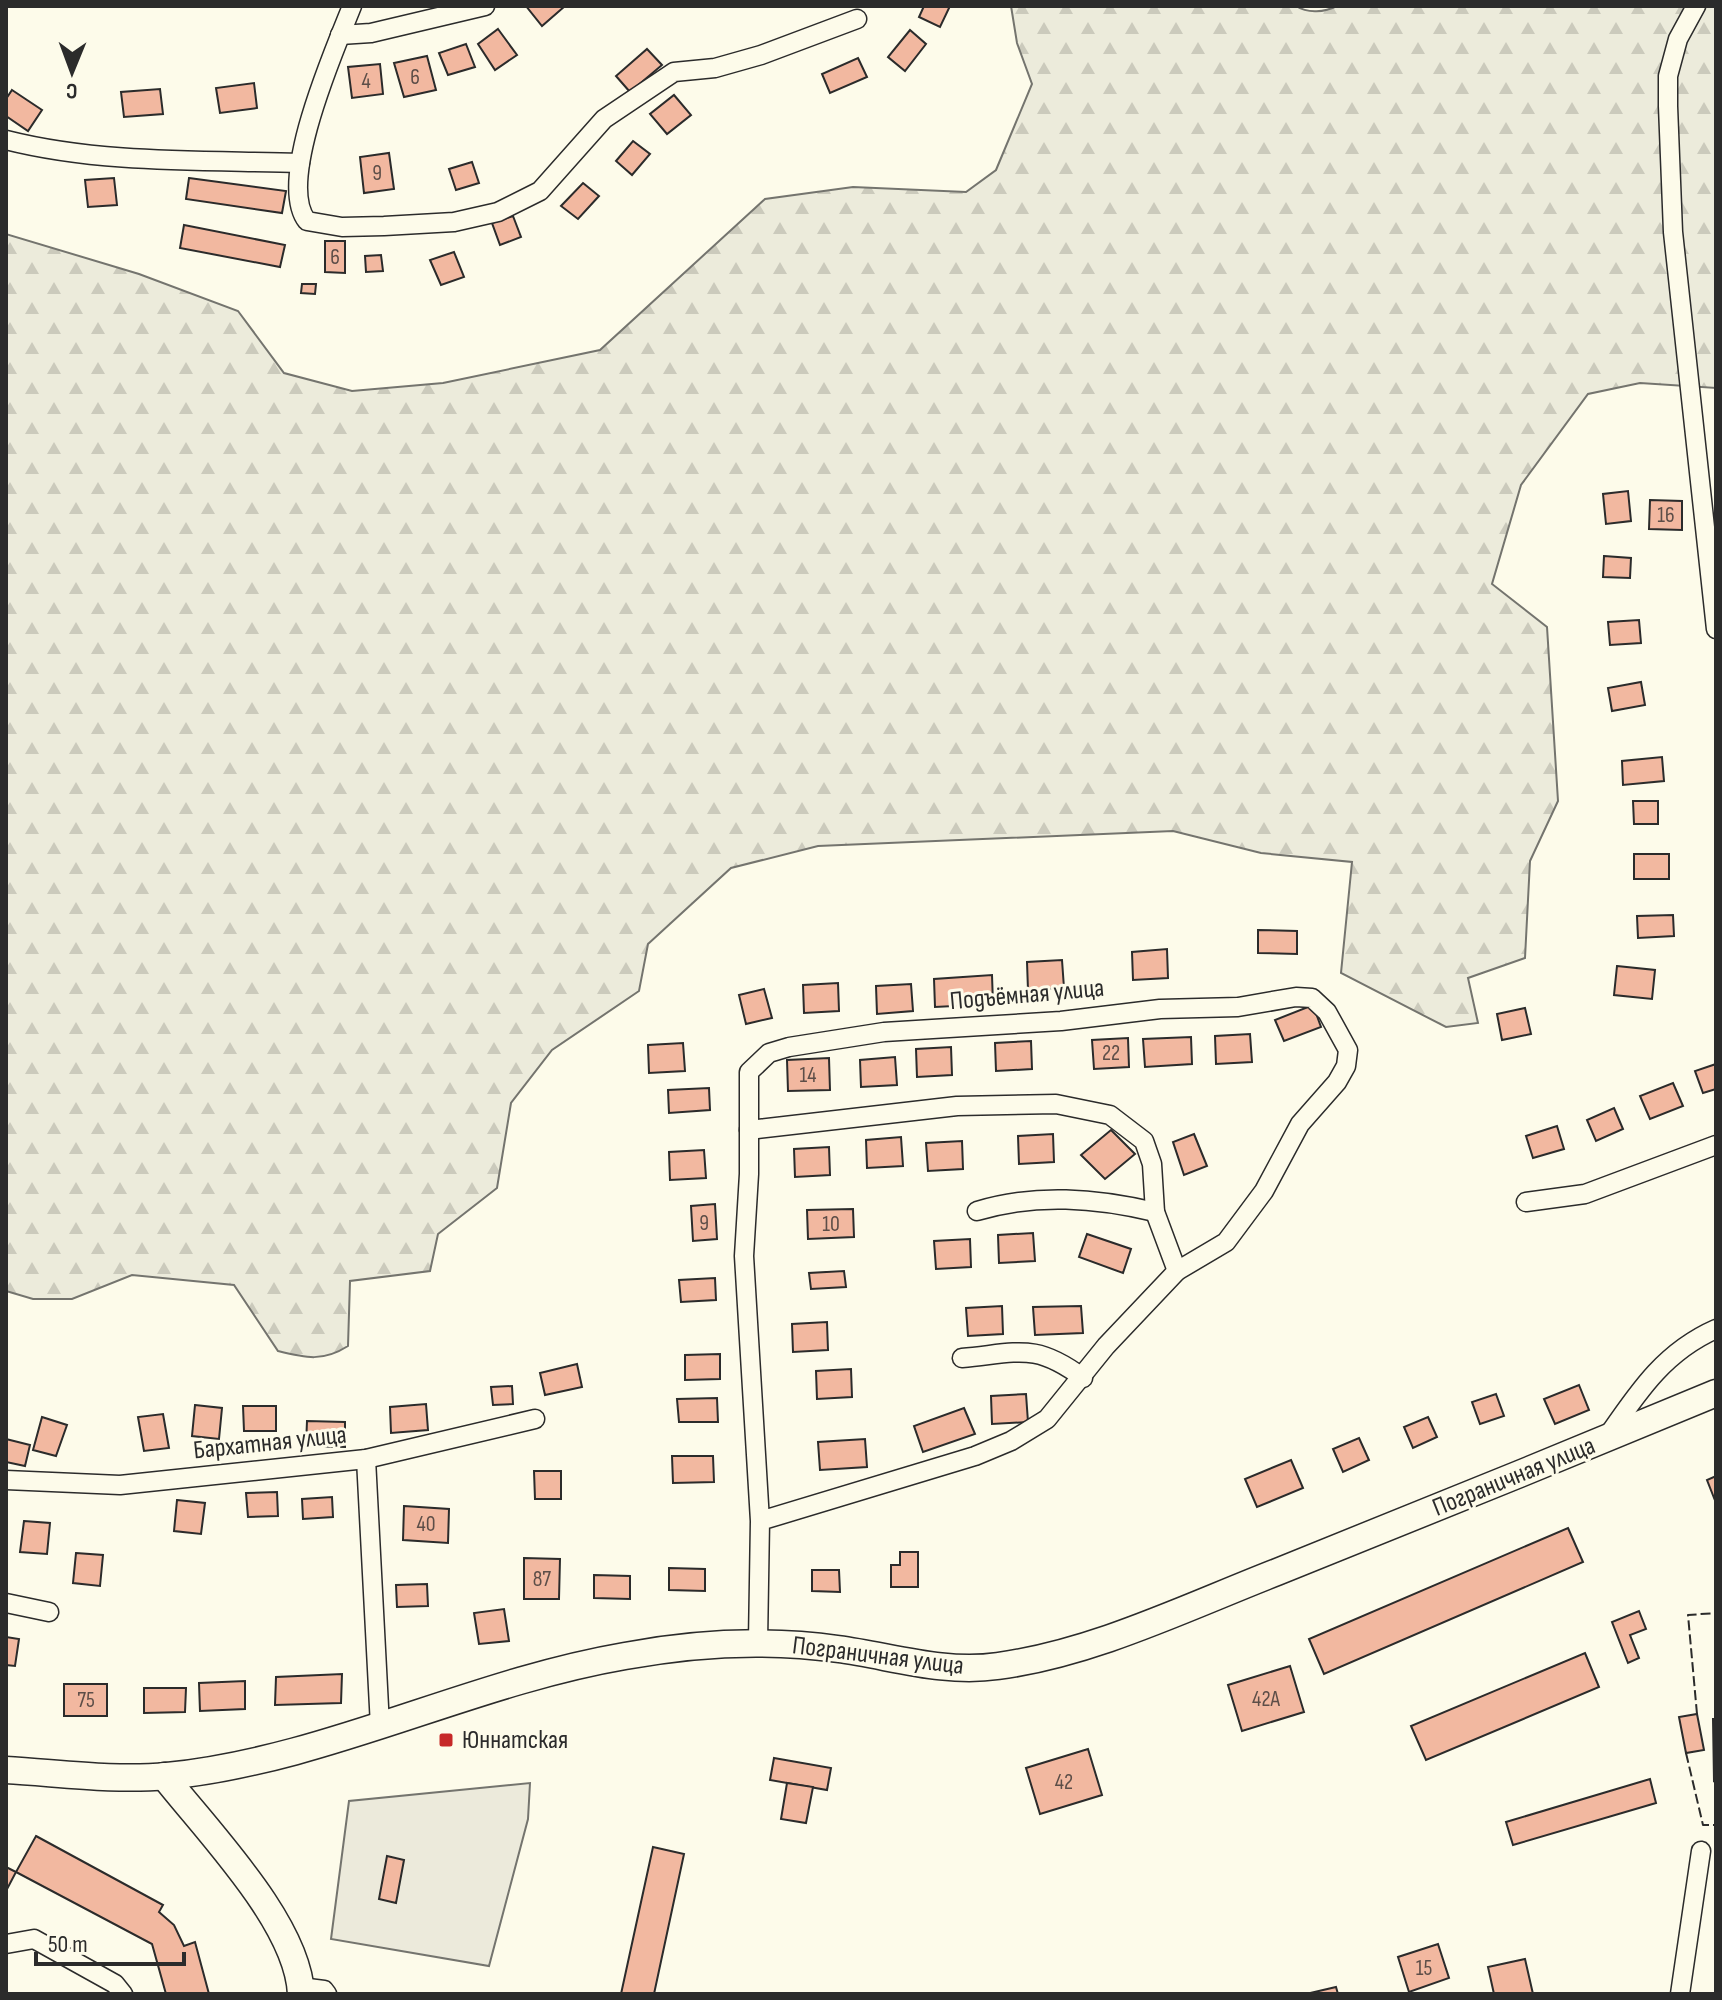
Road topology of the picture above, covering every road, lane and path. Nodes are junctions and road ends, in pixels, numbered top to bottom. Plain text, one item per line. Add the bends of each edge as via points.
1 (352, 6) edge
2 (485, 6) edge
3 (1696, 6) edge
4 (857, 19) dead end
5 (340, 35) junction
6 (6, 140) edge
7 (300, 163) junction
8 (1716, 629) edge
9 (749, 1130) junction
10 (1716, 1145) edge
11 (1526, 1202) dead end
12 (977, 1211) dead end
13 (1155, 1212) junction
14 (1177, 1271) junction
15 (1716, 1329) edge
16 (962, 1358) dead end
17 (1083, 1378) junction
18 (1716, 1393) edge
19 (535, 1419) dead end
20 (1605, 1440) junction
21 (366, 1459) junction
22 (6, 1480) edge
23 (760, 1521) junction
24 (6, 1603) edge
25 (49, 1612) dead end
26 (758, 1642) junction
27 (380, 1726) junction
28 (6, 1770) edge
29 (164, 1776) junction
30 (1701, 1851) dead end
31 (6, 1944) edge
32 (300, 1990) edge
33 (123, 1994) edge
34 (327, 1994) edge
35 (1680, 1994) edge

1 - 5 street
2 - 5 street via 371,33
3 - 8 street via 1678,39 1668,76 1668,106 1673,232
4 - 7 street via 761,55 674,72 604,119 540,191 498,212 454,222 384,226 307,221 300,212
5 - 7 street via 323,71
6 - 7 street via 91,154
9 - 13 street via 957,1106 1083,1107 1110,1115 1144,1141 1152,1164
9 - 14 street, Подъёмная улица via 749,1072 769,1053 789,1047 884,1032 1312,998 1327,1012 1348,1050 1346,1066 1300,1124 1264,1191 1226,1242
9 - 23 street, Подъёмная улица via 744,1256
10 - 11 street via 1585,1194
12 - 13 street via 1007,1202 1100,1199
13 - 14 street
14 - 17 street
15 - 20 street via 1692,1339 1651,1373
16 - 17 street via 1038,1352 1057,1358
17 - 23 street via 1047,1419 1011,1441
18 - 20 main road, Пограничная улица
19 - 21 street, Бархатная улица
20 - 26 main road, Пограничная улица via 1167,1616 1031,1659 946,1668 841,1649
21 - 22 street, Бархатная улица via 120,1485
21 - 27 street
23 - 26 street, Подъёмная улица
24 - 25 street
26 - 27 main road, Пограничная улица via 588,1663
27 - 29 main road, Пограничная улица via 283,1754
28 - 29 main road, Пограничная улица
29 - 32 main road via 264,1903 283,1934
30 - 35 street
31 - 33 street via 34,1939 115,1984
32 - 34 street

